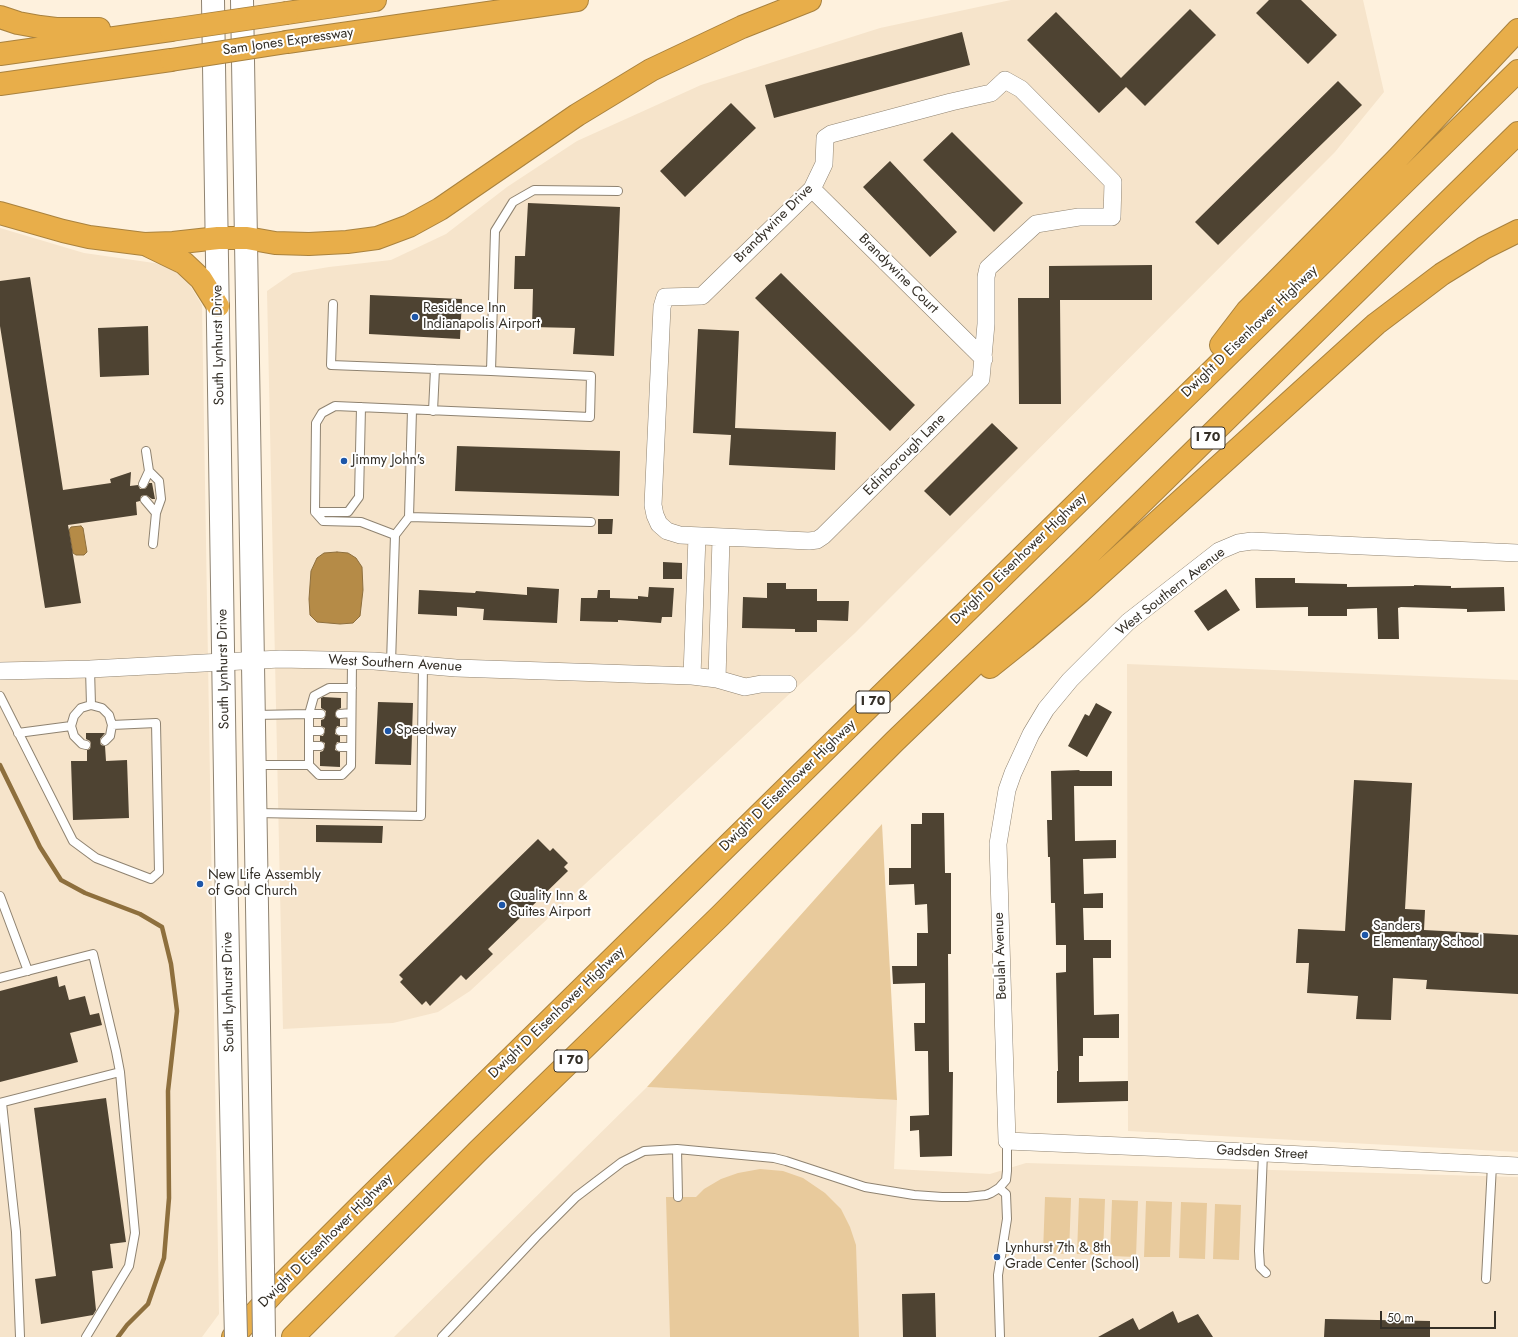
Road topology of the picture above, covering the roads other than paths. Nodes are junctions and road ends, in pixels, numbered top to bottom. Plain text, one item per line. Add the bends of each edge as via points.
1 (213, 0) edge
2 (242, 0) edge
3 (375, 0) edge
4 (577, 0) edge
5 (810, 0) edge
6 (0, 17) edge
7 (171, 30) junction
8 (1518, 30) edge
9 (0, 54) edge
10 (1518, 71) edge
11 (0, 84) edge
12 (1518, 133) edge
13 (812, 189) junction
14 (618, 191) dead end
15 (0, 213) edge
16 (1112, 217) joint
17 (1518, 230) edge
18 (218, 238) junction
19 (247, 238) junction
20 (144, 244) junction
21 (333, 304) dead end
22 (218, 306) junction
23 (984, 359) junction
24 (435, 369) junction
25 (491, 371) junction
26 (1179, 401) junction
27 (361, 408) junction
28 (412, 410) junction
29 (433, 411) junction
30 (146, 451) dead end
31 (149, 471) junction
32 (143, 484) dead end
33 (145, 500) dead end
34 (315, 512) junction
35 (156, 513) junction
36 (409, 517) junction
37 (591, 522) dead end
38 (395, 534) junction
39 (697, 536) junction
40 (721, 538) junction
41 (153, 544) dead end
42 (1518, 553) edge
43 (253, 660) junction
44 (352, 661) junction
45 (224, 662) junction
46 (391, 662) junction
47 (423, 665) junction
48 (90, 668) junction
49 (0, 671) edge
50 (692, 676) junction
51 (717, 679) junction
52 (788, 684) dead end
53 (352, 688) junction
54 (0, 696) edge
55 (91, 705) junction
56 (351, 713) junction
57 (309, 714) junction
58 (321, 714) dead end
59 (340, 714) dead end
60 (254, 715) junction
61 (112, 725) junction
62 (71, 726) junction
63 (309, 731) junction
64 (320, 731) dead end
65 (340, 731) dead end
66 (351, 731) junction
67 (18, 733) junction
68 (105, 741) dead end
69 (895, 741) junction
70 (86, 745) dead end
71 (309, 746) junction
72 (320, 746) dead end
73 (340, 747) dead end
74 (351, 747) junction
75 (254, 765) junction
76 (309, 765) junction
77 (1013, 773) joint
78 (255, 813) junction
79 (0, 896) edge
80 (28, 971) junction
81 (0, 978) edge
82 (120, 1072) junction
83 (1, 1103) edge
84 (1007, 1142) junction
85 (676, 1149) junction
86 (1263, 1153) junction
87 (1492, 1165) junction
88 (1518, 1166) edge
89 (1000, 1188) junction
90 (678, 1197) dead end
91 (1266, 1273) dead end
92 (1486, 1279) dead end
93 (20, 1337) edge
94 (86, 1337) edge
95 (233, 1337) edge
96 (236, 1337) edge
97 (264, 1337) edge
98 (293, 1337) edge
99 (442, 1337) edge
100 (1000, 1337) edge

1 - 18 main road, South Lynhurst Drive
2 - 19 main road, South Lynhurst Drive
3 - 7 highway, Sam Jones Expressway, bridge
4 - 11 highway, Sam Jones Expressway, bridge
5 - 19 highway via 742,27 651,70 577,115 440,209 394,233 366,240 309,244 275,243
6 - 7 highway via 18,24 56,28
7 - 9 highway, Sam Jones Expressway
8 - 26 highway via 1397,159 1247,311
10 - 26 highway, Dwight D Eisenhower Highway / I 70
12 - 69 highway, I 70
13 - 16 street, Brandywine Drive via 824,164 825,138 831,134 991,93 1005,80 1021,89 1113,182
13 - 23 street, Brandywine Court
13 - 39 street, Brandywine Drive via 702,296 665,297 664,300 656,422 654,509 659,524 667,531 680,536
14 - 25 lane via 534,190 512,202 495,231
15 - 20 highway via 89,237
16 - 23 street, Edinborough Lane via 1079,217 1036,224 988,268
17 - 69 highway via 1442,274 1376,324 1079,593
18 - 19 highway
18 - 20 highway
18 - 22 main road, South Lynhurst Drive
19 - 43 main road, South Lynhurst Drive
20 - 22 highway via 184,264 201,279
21 - 24 lane via 331,365
22 - 45 main road, South Lynhurst Drive
23 - 40 street, Edinborough Lane via 981,379 823,536 809,541
24 - 25 lane
24 - 29 lane
25 - 29 lane via 591,376 590,417
26 - 95 highway, Dwight D Eisenhower Highway / I 70 via 359,1206
27 - 28 lane
27 - 34 lane via 359,497 348,512
27 - 34 lane via 335,406 322,413 316,423
28 - 29 lane
28 - 36 lane
30 - 31 lane
31 - 32 lane
31 - 35 lane via 159,481 161,499
33 - 35 lane
34 - 38 lane via 323,521 361,522
35 - 41 lane
36 - 37 lane
36 - 38 lane
38 - 46 lane
39 - 40 street, Brandywine Drive
39 - 50 street
40 - 51 street
42 - 77 street, West Southern Avenue via 1252,541 1238,542 1226,547 1128,622 1070,680 1038,721
43 - 44 street, West Southern Avenue
43 - 45 street, West Southern Avenue
43 - 60 main road, South Lynhurst Drive
44 - 46 street, West Southern Avenue
44 - 53 lane
45 - 48 street, West Southern Avenue
45 - 96 main road, South Lynhurst Drive, bridge
46 - 47 street, West Southern Avenue
47 - 50 street, West Southern Avenue
47 - 78 lane via 421,816
48 - 49 street, West Southern Avenue
48 - 55 lane
50 - 51 street, West Southern Avenue
51 - 52 street, West Southern Avenue via 745,687
53 - 56 lane
53 - 57 lane via 329,688 314,696
54 - 67 lane
55 - 61 lane via 106,711
55 - 62 lane via 81,708 74,716
56 - 59 lane
56 - 66 lane
57 - 58 lane
57 - 60 lane
57 - 63 lane
60 - 75 main road, South Lynhurst Drive
61 - 67 lane via 156,723 159,872 151,879 96,858 73,841
61 - 68 lane via 110,736
62 - 67 lane
62 - 70 lane via 74,736
63 - 64 lane
63 - 71 lane
65 - 66 lane
66 - 74 lane
69 - 98 highway, I 70
71 - 72 lane
71 - 76 lane
73 - 74 lane
74 - 76 lane via 351,766 342,775 319,775
75 - 76 lane
75 - 78 main road, South Lynhurst Drive
77 - 84 street, Beulah Avenue via 1004,804 998,844
78 - 97 main road, South Lynhurst Drive, bridge
79 - 80 lane
80 - 81 lane
80 - 82 lane via 93,954
82 - 83 lane
82 - 94 lane via 135,1233 129,1266
83 - 93 lane via 16,1232
84 - 86 street, Gadsden Street
84 - 89 lane via 1006,1180
85 - 89 lane via 780,1160 865,1187 914,1195 979,1196
85 - 90 lane
85 - 99 lane via 644,1151 632,1156 576,1197
86 - 87 street, Gadsden Street
86 - 91 lane via 1259,1251 1260,1267
87 - 88 street, Gadsden Street
87 - 92 lane
89 - 100 lane via 1006,1194 1007,1219 998,1275

